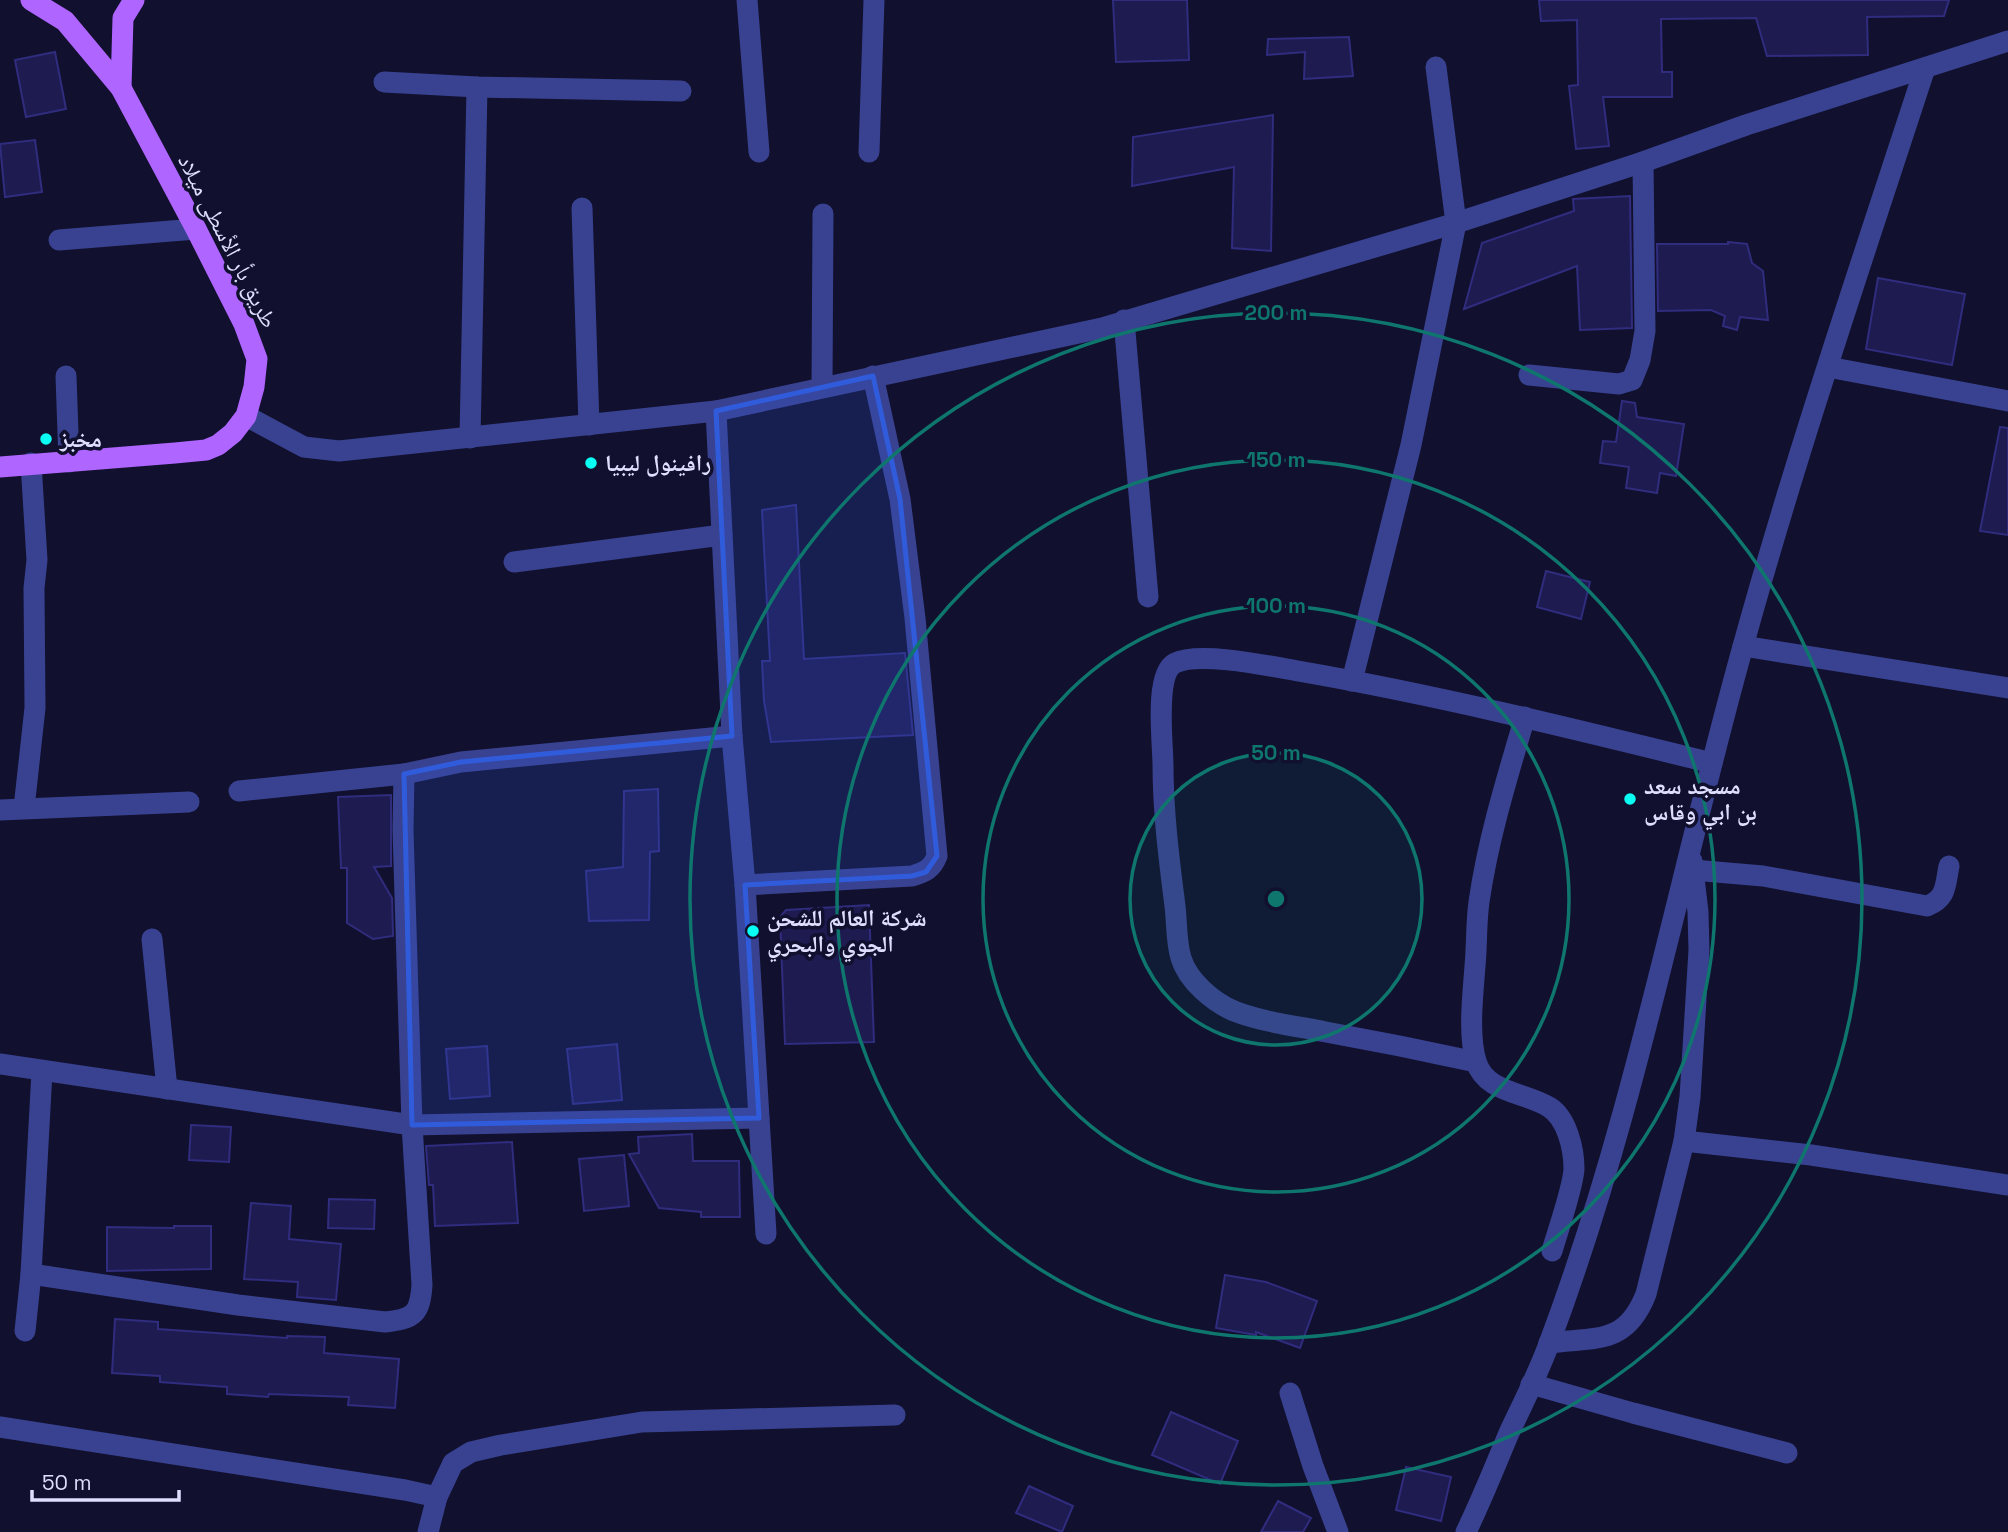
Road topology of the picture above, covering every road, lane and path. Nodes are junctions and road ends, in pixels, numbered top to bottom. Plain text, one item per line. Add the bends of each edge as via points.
1 (31, 0) edge
2 (134, 0) edge
3 (747, 0) edge
4 (874, 0) edge
5 (2008, 41) edge
6 (1436, 68) dead end
7 (1924, 68) junction
8 (384, 82) dead end
9 (477, 87) junction
10 (121, 88) junction
11 (681, 90) dead end
12 (759, 152) dead end
13 (869, 152) dead end
14 (1643, 162) junction
15 (582, 208) dead end
16 (823, 214) dead end
17 (1456, 223) junction
18 (196, 229) junction
19 (59, 240) dead end
20 (1124, 320) junction
21 (1828, 368) junction
22 (1529, 375) dead end
23 (66, 376) dead end
24 (873, 376) junction
25 (822, 387) junction
26 (2008, 401) edge
27 (716, 411) junction
28 (246, 416) junction
29 (589, 425) junction
30 (470, 438) junction
31 (69, 462) junction
32 (32, 463) junction
33 (0, 467) edge
34 (722, 534) junction
35 (514, 562) dead end
36 (1147, 597) dead end
37 (1743, 646) junction
38 (1352, 681) junction
39 (2008, 688) edge
40 (1525, 717) junction
41 (733, 736) junction
42 (1712, 764) junction
43 (404, 774) junction
44 (239, 791) dead end
45 (188, 802) dead end
46 (24, 808) junction
47 (0, 810) edge
48 (1691, 842) junction
49 (1949, 866) dead end
50 (1693, 870) junction
51 (746, 885) junction
52 (152, 939) dead end
53 (1476, 1062) junction
54 (0, 1063) edge
55 (42, 1071) junction
56 (167, 1089) junction
57 (759, 1118) junction
58 (412, 1125) junction
59 (1684, 1141) junction
60 (2008, 1185) edge
61 (766, 1234) dead end
62 (1552, 1251) dead end
63 (31, 1274) junction
64 (25, 1331) dead end
65 (1549, 1343) junction
66 (1531, 1384) junction
67 (1290, 1394) dead end
68 (895, 1415) dead end
69 (0, 1427) edge
70 (1787, 1453) dead end
71 (437, 1497) junction
72 (428, 1532) edge
73 (1338, 1532) edge
74 (1466, 1532) edge

1 - 10 main road, طريق بأر الأسطى ميلاد via 65,21
2 - 10 main road, طريق بأر الأسطى ميلاد via 123,18
3 - 12 street
4 - 13 street
5 - 7 street
6 - 17 street
7 - 14 street
7 - 21 street
8 - 9 street
9 - 11 street
9 - 30 street
10 - 18 main road, طريق بأر الأسطى ميلاد
14 - 17 street
14 - 22 street via 1645,331 1632,380 1619,384
15 - 29 street
16 - 25 street
17 - 20 street
17 - 38 street via 1411,445
18 - 19 street
18 - 28 main road, طريق بأر الأسطى ميلاد via 257,359
20 - 24 street
20 - 36 street
21 - 26 street
21 - 37 street
23 - 31 street
24 - 25 street
24 - 51 street via 900,499 937,856 926,872 912,876
25 - 27 street
27 - 29 street
27 - 34 street
28 - 30 street via 304,447 323,450
28 - 31 main road, طريق بأر الأسطى ميلاد via 233,433 206,450
29 - 30 street
31 - 32 main road, طريق بأر الأسطى ميلاد
32 - 33 main road, طريق بأر الأسطى ميلاد
32 - 46 street via 37,560 35,708
34 - 35 street
34 - 41 street
37 - 39 street
37 - 42 street
38 - 40 street
38 - 53 street via 1240,661 1195,659 1177,662 1167,670 1162,698 1163,777 1181,958 1209,996 1234,1011
40 - 42 street
40 - 53 street via 1494,821 1479,901 1472,997
41 - 43 street via 461,762
41 - 51 street
42 - 48 street
43 - 44 street
43 - 58 street
45 - 46 street
46 - 47 street
48 - 50 street
48 - 65 street via 1625,1105
49 - 50 street via 1944,894 1927,906 1763,876
50 - 59 street via 1698,976
51 - 57 street
52 - 56 street
53 - 62 street via 1491,1082 1550,1107 1562,1120 1574,1171
54 - 55 street
55 - 56 street
55 - 63 street
56 - 58 street
57 - 58 street
57 - 61 street
58 - 63 street via 421,1304 413,1315 401,1320 238,1305
59 - 60 street
59 - 65 street via 1656,1260 1637,1316 1627,1327 1607,1336
63 - 64 street
65 - 66 street
66 - 70 street
66 - 74 street
67 - 73 street
68 - 71 street via 642,1422 501,1445 471,1452 453,1463
69 - 71 street
71 - 72 street

